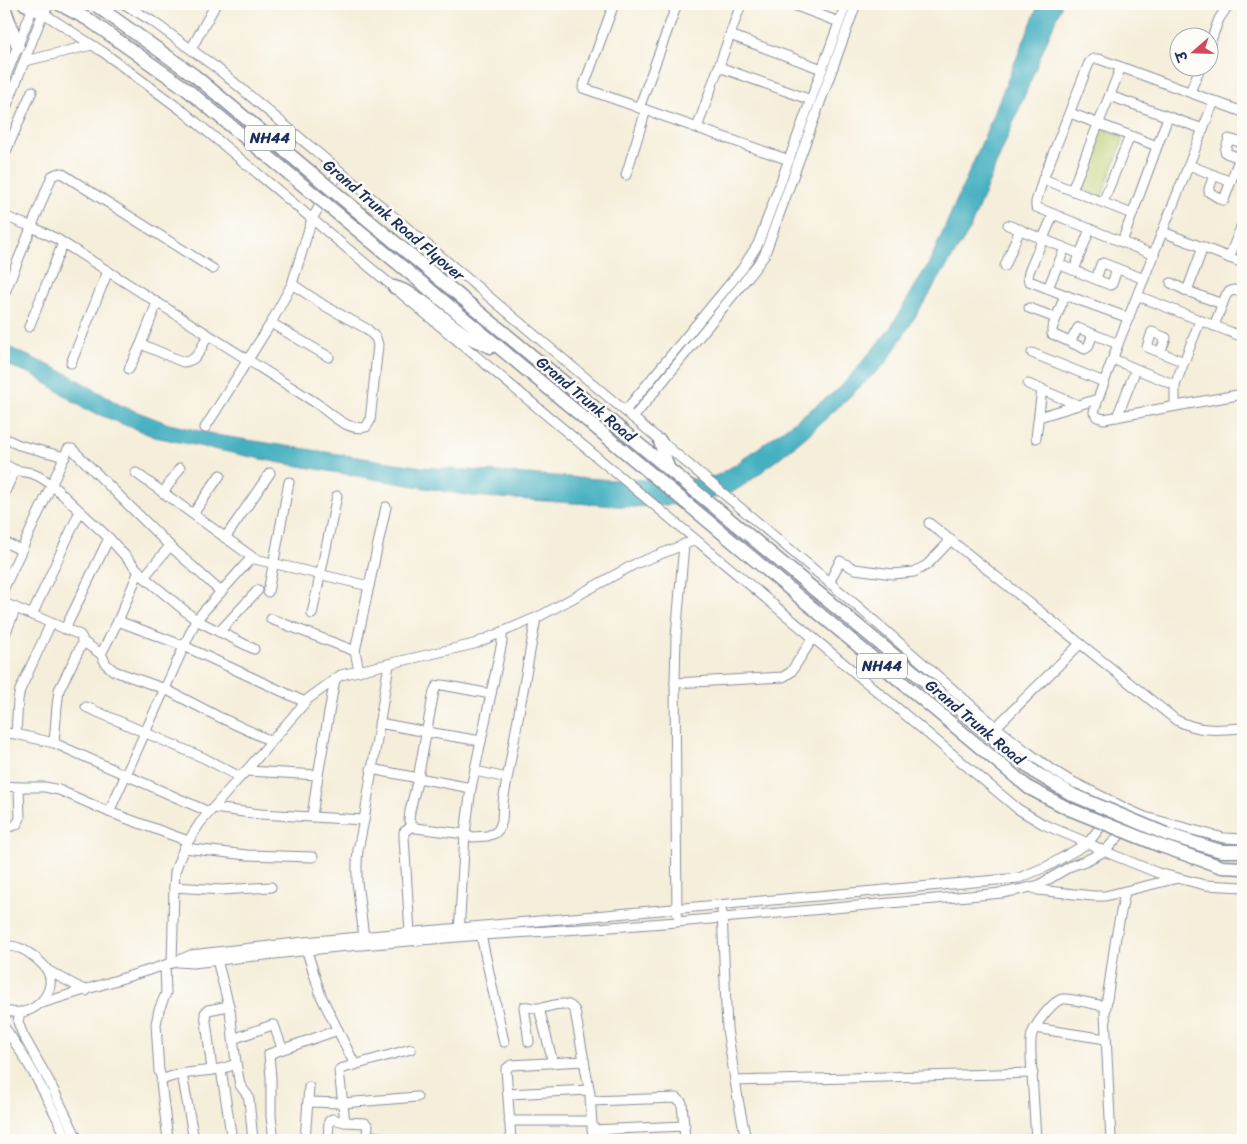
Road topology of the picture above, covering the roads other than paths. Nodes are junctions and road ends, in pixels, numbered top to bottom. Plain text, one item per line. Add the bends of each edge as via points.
1 (58, 4) edge
2 (93, 4) edge
3 (124, 4) edge
4 (216, 4) edge
5 (614, 4) edge
6 (677, 4) edge
7 (741, 4) edge
8 (790, 4) edge
9 (846, 4) edge
10 (856, 4) edge
11 (1229, 4) edge
12 (37, 6) edge
13 (4, 7) edge
14 (839, 22) junction
15 (1216, 28) edge
16 (730, 35) junction
17 (92, 45) junction
18 (18, 47) junction
19 (191, 49) junction
20 (25, 61) junction
21 (719, 67) junction
22 (1120, 67) junction
23 (822, 70) junction
24 (1196, 78) edge
25 (4, 81) edge
26 (15, 86) junction
27 (32, 91) dead end
28 (1190, 92) junction
29 (1110, 96) junction
30 (811, 100) junction
31 (1214, 101) junction
32 (643, 109) junction
33 (1242, 109) edge
34 (1070, 113) junction
35 (4, 114) edge
36 (1168, 117) junction
37 (1099, 124) junction
38 (697, 128) junction
39 (1203, 129) junction
40 (1130, 136) junction
41 (1243, 143) edge
42 (1158, 146) junction
43 (1242, 154) edge
44 (4, 156) edge
45 (789, 160) junction
46 (1189, 165) junction
47 (340, 171) junction
48 (626, 174) dead end
49 (1214, 175) junction
50 (1043, 179) junction
51 (1231, 182) junction
52 (1072, 190) junction
53 (1103, 202) junction
54 (1132, 214) junction
55 (1053, 215) junction
56 (4, 216) edge
57 (312, 220) junction
58 (1243, 222) edge
59 (1008, 225) dead end
60 (32, 227) junction
61 (1020, 229) junction
62 (1090, 229) junction
63 (1163, 232) junction
64 (1043, 239) junction
65 (1122, 242) junction
66 (63, 243) junction
67 (1065, 248) junction
68 (1203, 248) junction
69 (1080, 254) junction
70 (1154, 255) junction
71 (1230, 258) junction
72 (1243, 263) edge
73 (1058, 264) junction
74 (1005, 266) dead end
75 (213, 269) dead end
76 (1118, 269) junction
77 (1074, 270) junction
78 (108, 271) junction
79 (1096, 279) junction
80 (1144, 279) junction
81 (1171, 283) dead end
82 (292, 284) junction
83 (394, 287) junction
84 (1048, 288) junction
85 (1187, 291) junction
86 (1243, 292) edge
87 (4, 295) edge
88 (1065, 295) junction
89 (1138, 296) junction
90 (157, 302) junction
91 (1222, 304) junction
92 (1029, 308) dead end
93 (1056, 318) junction
94 (1129, 318) junction
95 (1200, 320) junction
96 (271, 323) junction
97 (1214, 326) junction
98 (29, 327) dead end
99 (1093, 334) junction
100 (208, 335) junction
101 (1243, 337) edge
102 (1070, 342) junction
103 (141, 344) junction
104 (1118, 344) junction
105 (1160, 352) dead end
106 (504, 353) junction
107 (1032, 353) dead end
108 (329, 356) dead end
109 (1114, 358) junction
110 (248, 360) junction
111 (1184, 362) junction
112 (70, 363) dead end
113 (128, 369) dead end
114 (1136, 369) junction
115 (1104, 382) junction
116 (1028, 384) dead end
117 (1175, 384) junction
118 (1042, 390) junction
119 (1243, 394) edge
120 (1098, 399) junction
121 (1078, 405) junction
122 (1175, 406) junction
123 (625, 411) junction
124 (1039, 417) junction
125 (1117, 417) junction
126 (633, 418) junction
127 (205, 428) dead end
128 (4, 438) edge
129 (1036, 438) dead end
130 (660, 441) junction
131 (65, 457) junction
132 (4, 464) edge
133 (180, 468) dead end
134 (668, 468) junction
135 (15, 470) junction
136 (136, 473) dead end
137 (270, 473) dead end
138 (220, 475) dead end
139 (289, 482) dead end
140 (52, 484) junction
141 (163, 493) junction
142 (4, 494) edge
143 (337, 496) dead end
144 (386, 507) dead end
145 (80, 511) junction
146 (193, 514) junction
147 (930, 523) dead end
148 (109, 538) junction
149 (225, 538) junction
150 (696, 540) junction
151 (951, 540) junction
152 (4, 542) edge
153 (684, 544) junction
154 (170, 546) junction
155 (21, 550) junction
156 (252, 557) junction
157 (274, 563) junction
158 (142, 574) junction
159 (320, 574) junction
160 (829, 583) junction
161 (369, 586) junction
162 (4, 588) edge
163 (258, 590) dead end
164 (221, 592) junction
165 (268, 592) dead end
166 (4, 603) edge
167 (16, 608) junction
168 (312, 614) dead end
169 (32, 615) junction
170 (536, 618) junction
171 (271, 619) dead end
172 (196, 620) junction
173 (118, 621) junction
174 (51, 623) junction
175 (65, 629) junction
176 (219, 632) junction
177 (502, 632) junction
178 (4, 637) edge
179 (813, 638) junction
180 (82, 641) junction
181 (1080, 644) junction
182 (184, 646) junction
183 (254, 649) dead end
184 (355, 651) junction
185 (101, 654) junction
186 (389, 664) junction
187 (359, 670) junction
188 (335, 679) junction
189 (675, 683) junction
190 (165, 689) junction
191 (491, 694) junction
192 (305, 702) junction
193 (86, 707) dead end
194 (379, 723) junction
195 (996, 727) junction
196 (1243, 728) edge
197 (145, 732) junction
198 (427, 732) junction
199 (4, 733) edge
200 (16, 734) junction
201 (271, 741) junction
202 (481, 741) junction
203 (54, 744) junction
204 (371, 769) junction
205 (474, 771) junction
206 (243, 774) junction
207 (126, 775) junction
208 (318, 775) junction
209 (418, 778) junction
210 (507, 778) junction
211 (4, 786) edge
212 (19, 787) junction
213 (471, 788) junction
214 (1118, 805) junction
215 (211, 810) junction
216 (109, 812) junction
217 (1139, 814) junction
218 (312, 816) junction
219 (364, 820) junction
220 (412, 826) junction
221 (4, 827) edge
222 (465, 834) junction
223 (1243, 839) edge
224 (1088, 842) junction
225 (186, 845) junction
226 (1105, 851) junction
227 (1243, 851) edge
228 (314, 857) dead end
229 (1243, 868) edge
230 (1022, 877) junction
231 (1178, 878) junction
232 (174, 887) junction
233 (271, 887) dead end
234 (1032, 887) junction
235 (1243, 887) edge
236 (898, 890) junction
237 (1124, 892) junction
238 (898, 903) junction
239 (721, 905) junction
240 (677, 909) junction
241 (723, 918) junction
242 (677, 922) junction
243 (410, 933) junction
244 (459, 933) junction
245 (480, 935) junction
246 (364, 937) junction
247 (4, 945) edge
248 (305, 946) junction
249 (217, 960) junction
250 (171, 963) junction
251 (46, 970) junction
252 (86, 991) junction
253 (39, 1004) junction
254 (229, 1006) junction
255 (1105, 1006) junction
256 (539, 1008) junction
257 (4, 1011) edge
258 (20, 1012) junction
259 (4, 1027) edge
260 (1035, 1028) junction
261 (338, 1030) junction
262 (22, 1032) junction
263 (233, 1039) junction
264 (1106, 1039) junction
265 (8, 1040) edge
266 (504, 1042) dead end
267 (529, 1042) dead end
268 (282, 1048) junction
269 (412, 1049) dead end
270 (584, 1061) junction
271 (236, 1063) junction
272 (553, 1063) junction
273 (355, 1064) junction
274 (217, 1069) junction
275 (1032, 1073) junction
276 (182, 1074) junction
277 (162, 1080) junction
278 (735, 1080) junction
279 (309, 1087) dead end
280 (589, 1090) junction
281 (508, 1094) junction
282 (417, 1096) dead end
283 (590, 1101) junction
284 (308, 1102) junction
285 (343, 1103) junction
286 (509, 1121) junction
287 (345, 1122) junction
288 (592, 1125) junction
289 (685, 1126) junction
290 (366, 1138) edge
291 (68, 1140) edge
292 (78, 1140) edge
293 (168, 1140) edge
294 (194, 1140) edge
295 (232, 1140) edge
296 (253, 1140) edge
297 (274, 1140) edge
298 (305, 1140) edge
299 (328, 1140) edge
300 (396, 1140) edge
301 (510, 1140) edge
302 (593, 1140) edge
303 (685, 1140) edge
304 (746, 1140) edge
305 (1036, 1140) edge
306 (1110, 1140) edge

1 - 106 highway, Grand Trunk Road Flyover / NH44, bridge via 89,20 185,88
2 - 134 highway, Grand Trunk Road Flyover / NH44, bridge via 195,76
3 - 19 street
4 - 19 street
5 - 32 street via 583,88
6 - 32 street
7 - 16 street
8 - 14 street
9 - 14 street
10 - 126 street via 764,256
11 - 15 street
12 - 17 street
12 - 18 street
12 - 20 street
13 - 18 highway
14 - 23 street
16 - 21 street
16 - 23 street
17 - 20 street
17 - 57 street via 184,112
18 - 25 street
19 - 47 street
20 - 26 street
21 - 30 street
21 - 38 street
22 - 28 street
22 - 29 street
22 - 34 street via 1099,59 1090,61
23 - 30 street
24 - 28 street
25 - 26 street
26 - 35 street
27 - 44 street
28 - 31 street
29 - 36 street
29 - 37 street
30 - 45 street
31 - 33 street
31 - 39 street
32 - 38 street
32 - 48 street
34 - 37 street
34 - 50 street
36 - 39 street
36 - 42 street
37 - 40 street
37 - 52 street
38 - 45 street
39 - 46 street
40 - 42 street
40 - 53 street
41 - 43 street via 1229,139 1224,151
42 - 54 street
43 - 51 street
45 - 123 street via 758,244 742,269
46 - 49 street
46 - 63 street
47 - 57 street
47 - 123 street
49 - 51 street
49 - 51 street via 1209,191 1222,200
50 - 52 street
50 - 55 street via 1036,207
52 - 53 street
53 - 54 street
54 - 65 street
55 - 62 street
55 - 64 street
56 - 60 street
57 - 82 street
57 - 83 street
58 - 71 street
59 - 61 street
60 - 66 street
60 - 75 street via 52,176 61,173
60 - 87 street
61 - 64 street
61 - 74 street
62 - 65 street
62 - 69 street
63 - 68 street
63 - 70 street
64 - 67 street
64 - 84 street via 1028,278
65 - 70 street
66 - 78 street
66 - 98 street
67 - 69 street
67 - 73 street
68 - 71 street
68 - 85 street
69 - 77 street
70 - 80 street
71 - 72 street
73 - 77 street
73 - 84 street
76 - 79 street via 1111,285
76 - 79 street via 1102,263
76 - 80 street
77 - 79 street
78 - 90 street
78 - 112 street
80 - 89 street
81 - 85 street
82 - 96 street
82 - 110 street via 368,329 376,338 378,345 368,424 359,428 343,423
83 - 106 highway via 425,303 470,338
83 - 150 street
84 - 88 street
85 - 91 street
86 - 91 street via 1230,291
88 - 93 street
88 - 94 street
89 - 94 street
89 - 95 street
90 - 100 street
90 - 103 street
91 - 97 street
92 - 93 street
93 - 102 street via 1051,333
94 - 104 street
95 - 97 street
95 - 111 street
96 - 108 street
96 - 110 street
97 - 101 street
99 - 102 street via 1078,328
99 - 102 street via 1086,349
99 - 104 street
100 - 103 street via 191,362 183,362
100 - 110 street
103 - 113 street
104 - 109 street
105 - 111 street
106 - 229 highway, Grand Trunk Road / NH44, bridge via 1029,788 1070,809 1161,846 1222,867
107 - 115 street
109 - 114 street
109 - 115 street
110 - 127 street
111 - 117 street
114 - 117 street
114 - 125 street
115 - 120 street
116 - 118 street
117 - 122 street
118 - 121 street
118 - 124 street
119 - 122 street
120 - 121 street
120 - 125 street via 1094,410 1096,416 1104,419
121 - 124 street
122 - 125 street
123 - 126 street
124 - 129 street
126 - 130 street
128 - 131 street
130 - 134 highway
130 - 160 street
131 - 140 street
131 - 154 street via 68,449 72,449
132 - 135 street
133 - 141 street
134 - 227 highway, Grand Trunk Road / NH44, bridge via 1036,773 1073,795 1166,834 1221,851
135 - 140 street via 31,473
135 - 142 street
136 - 141 street
137 - 149 street
138 - 146 street
139 - 157 street
140 - 145 street
140 - 155 street
141 - 146 street
143 - 159 street
144 - 161 street
145 - 148 street
145 - 169 street
146 - 149 street
147 - 151 street
148 - 158 street
148 - 175 street
149 - 156 street
150 - 153 street
150 - 179 street
151 - 160 street via 927,565 914,572 893,574 855,569 840,561
151 - 181 street
152 - 155 street
153 - 170 street via 635,564
153 - 189 street
154 - 158 street
154 - 164 street
155 - 162 street
156 - 157 street
156 - 164 street
157 - 159 street
157 - 165 street
158 - 172 street
158 - 173 street
159 - 161 street
159 - 168 street
160 - 195 street
161 - 184 street
163 - 176 street
164 - 172 street
166 - 167 street
167 - 169 street
167 - 178 street
169 - 174 street
170 - 177 street
170 - 210 street
171 - 184 street
172 - 176 street
172 - 182 street
173 - 182 street
173 - 185 street
174 - 175 street
174 - 200 street via 20,690
175 - 180 street via 80,635
176 - 183 street
177 - 186 street via 474,644
177 - 191 street
179 - 189 street via 791,672 783,677
179 - 224 street via 1018,809 1043,824
180 - 185 street
180 - 203 street via 59,690
181 - 195 street
181 - 196 street via 1176,720 1202,730
182 - 190 street
182 - 192 street
184 - 187 street
185 - 190 street via 114,671
186 - 187 street
186 - 194 street
187 - 188 street
188 - 192 street
188 - 208 street
189 - 240 street
190 - 197 street
190 - 201 street
191 - 198 street via 437,686
191 - 202 street
192 - 201 street
193 - 197 street
194 - 198 street
194 - 204 street
195 - 214 street via 1048,767
197 - 206 street
197 - 207 street
198 - 202 street
198 - 209 street
199 - 200 street
200 - 203 street
201 - 206 street
202 - 205 street
203 - 207 street
204 - 209 street
204 - 219 street
205 - 210 street
205 - 213 street
206 - 208 street
206 - 215 street
207 - 215 street
207 - 216 street
208 - 218 street
209 - 213 street
209 - 220 street via 410,811
210 - 222 street via 499,829 487,836
211 - 212 street
212 - 216 street via 59,790
212 - 221 street via 18,824
213 - 222 street
214 - 217 street
214 - 224 street
215 - 218 street
215 - 225 street
216 - 225 street
217 - 223 street via 1224,838
217 - 226 street
218 - 219 street
219 - 246 street via 356,862
220 - 222 street
220 - 243 street via 404,832
222 - 244 street
224 - 226 street
224 - 230 street
225 - 228 street via 247,855
225 - 232 street via 175,872
226 - 231 street
226 - 234 street
230 - 234 street
230 - 236 street
231 - 235 street via 1205,885
231 - 237 street
232 - 233 street via 214,890
232 - 250 street
234 - 237 street via 1093,896
234 - 238 street
236 - 238 street
236 - 239 street
237 - 255 street
238 - 241 street
239 - 240 street
239 - 241 street
240 - 242 street
240 - 244 street
241 - 242 street
241 - 278 street via 728,1029
242 - 245 street
243 - 244 street
243 - 246 street
244 - 245 street
244 - 248 street via 337,947
245 - 266 street
246 - 248 street
247 - 251 street via 20,948
248 - 249 street
248 - 250 street via 191,955
248 - 261 street via 321,996
249 - 250 street
249 - 254 street
250 - 252 street
250 - 277 street via 156,1024
251 - 252 street
251 - 253 street via 49,990
252 - 253 street
253 - 258 street
254 - 263 street
254 - 274 street via 205,1013
255 - 260 street via 1058,1000
255 - 264 street
256 - 267 street via 524,1007
256 - 270 street via 559,1004 573,1008
256 - 272 street
257 - 258 street
258 - 262 street via 18,1022
259 - 265 street
260 - 264 street
260 - 275 street via 1031,1045
261 - 268 street
261 - 273 street
262 - 265 street
262 - 292 street
263 - 268 street via 274,1025
263 - 271 street
264 - 306 street
265 - 291 street via 44,1093
268 - 297 street via 268,1055
269 - 273 street
270 - 272 street
270 - 280 street
271 - 274 street
271 - 296 street via 239,1083 249,1100
272 - 281 street via 508,1066
273 - 285 street via 339,1071
274 - 276 street
274 - 295 street
275 - 278 street
275 - 305 street
276 - 277 street
276 - 294 street
277 - 293 street
278 - 304 street
279 - 284 street
280 - 281 street
280 - 283 street
281 - 286 street
282 - 285 street
283 - 288 street
283 - 289 street via 677,1098 682,1103
284 - 285 street
284 - 298 street
285 - 287 street
286 - 288 street
286 - 301 street
287 - 290 street via 365,1123 368,1126
287 - 299 street via 329,1120
288 - 289 street
288 - 302 street
289 - 303 street
290 - 300 street

